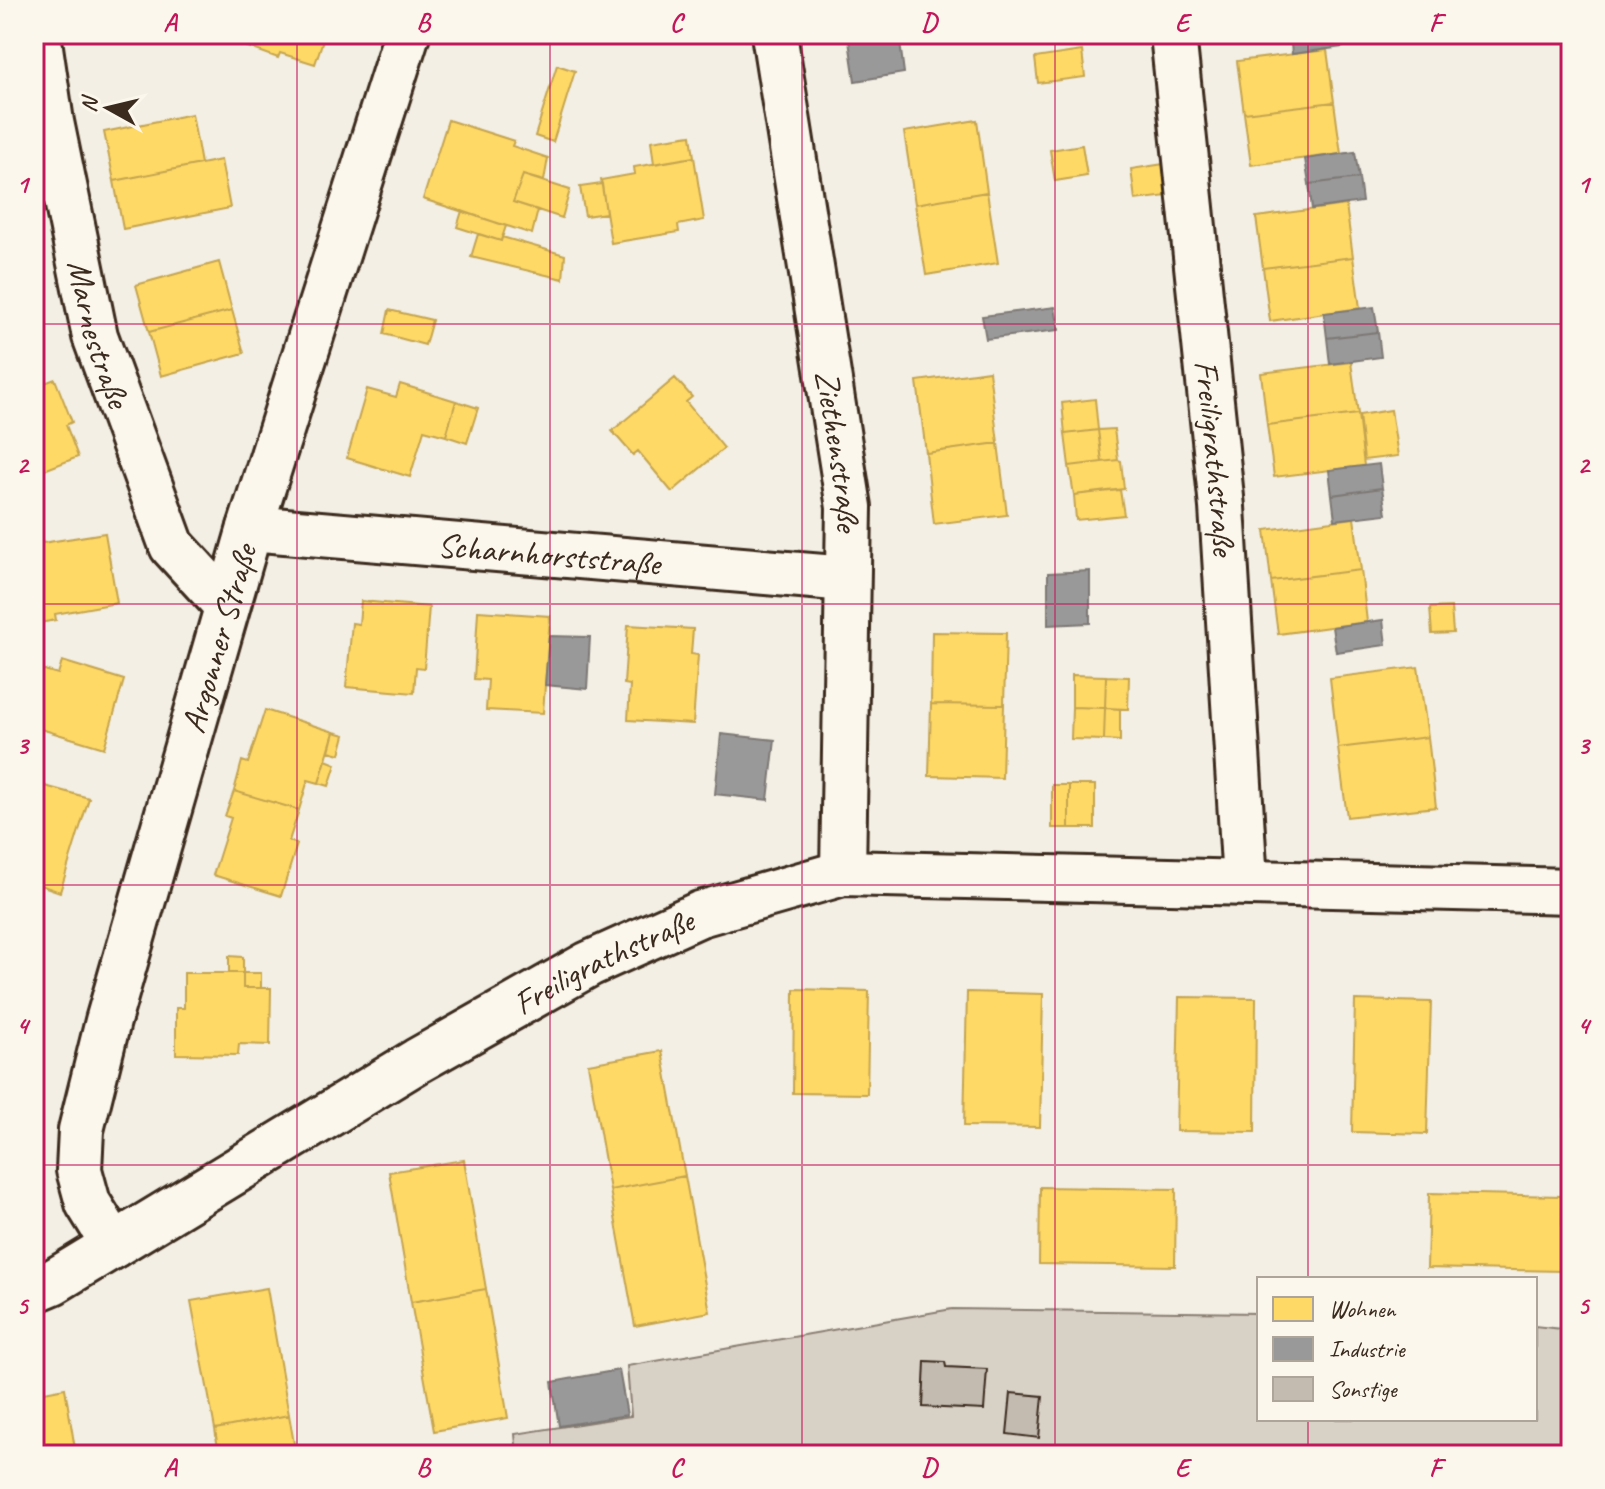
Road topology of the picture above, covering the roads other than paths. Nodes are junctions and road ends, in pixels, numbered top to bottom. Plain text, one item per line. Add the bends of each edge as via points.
1 (38, 34) edge
2 (407, 34) edge
3 (774, 34) edge
4 (1173, 34) edge
5 (250, 528) junction
6 (847, 579) junction
7 (227, 606) junction
8 (843, 873) junction
9 (1245, 882) junction
10 (1571, 891) edge
11 (114, 1245) junction
12 (34, 1290) edge

1 - 7 street, Marnestraße via 95,336 172,546
2 - 5 street, Argonner Straße
3 - 6 street, Ziethenstraße via 849,507
4 - 9 street, Freiligrathstraße via 1222,507
5 - 6 street, Scharnhorststraße
5 - 7 street, Argonner Straße
6 - 8 street, Ziethenstraße
7 - 11 street, Argonner Straße via 81,1130 79,1170 88,1203
8 - 9 street, Freiligrathstraße
8 - 11 street, Freiligrathstraße via 700,914 589,964 417,1061
9 - 10 street, Freiligrathstraße
11 - 12 street, Freiligrathstraße

